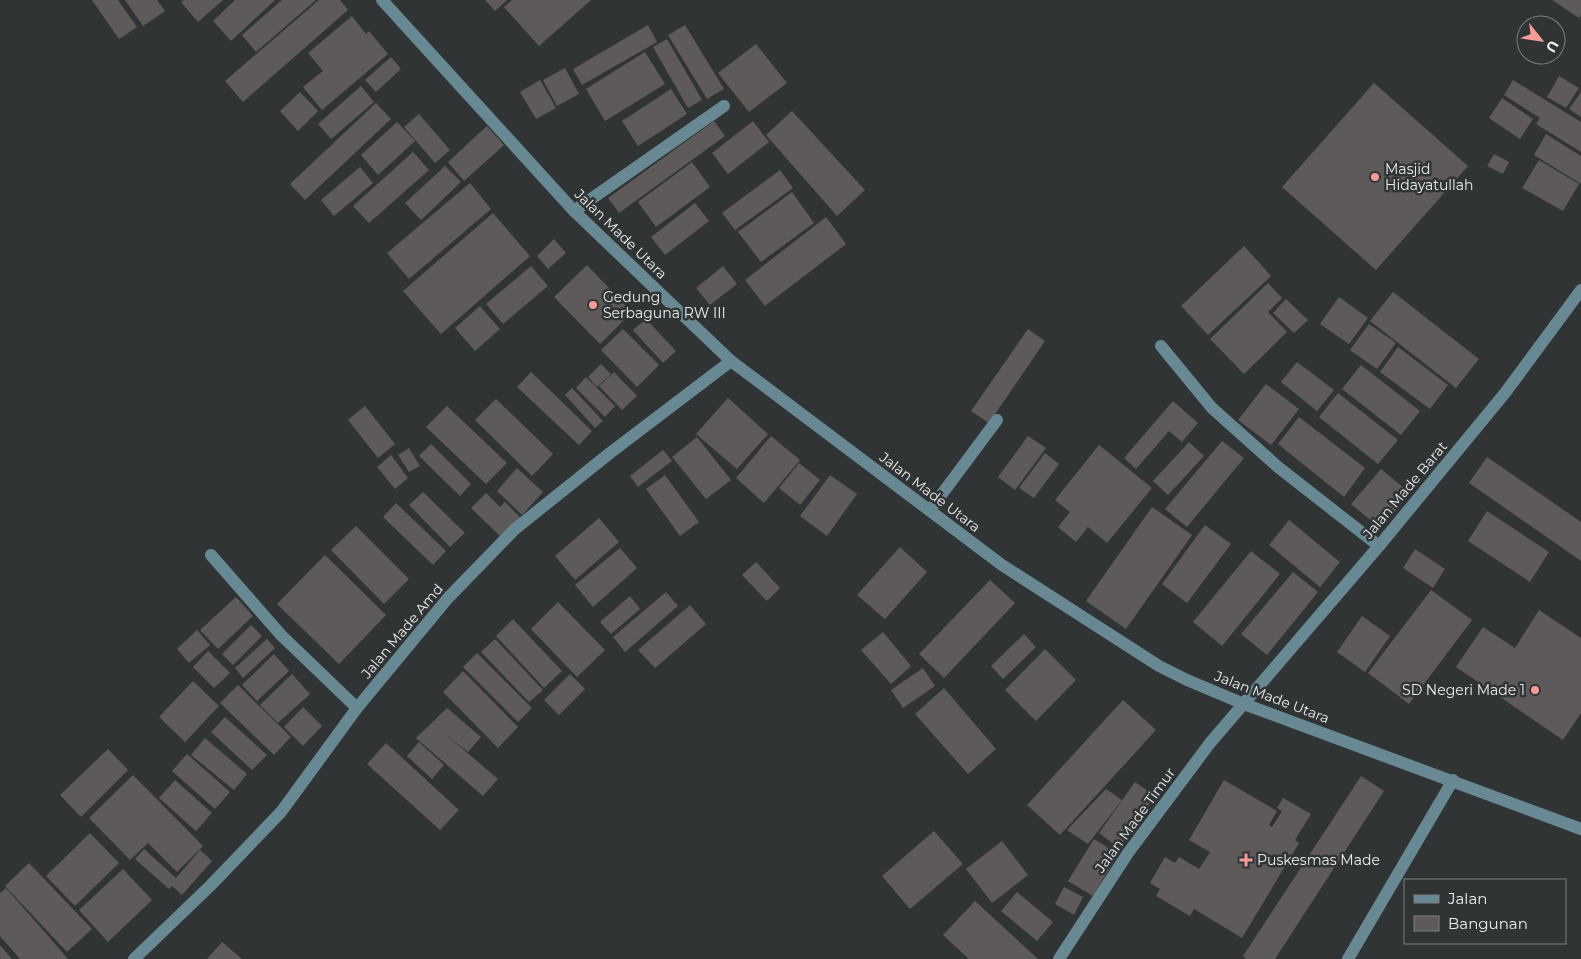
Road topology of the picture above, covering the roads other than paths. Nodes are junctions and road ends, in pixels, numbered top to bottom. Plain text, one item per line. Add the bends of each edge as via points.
1 (382, 0) edge
2 (724, 106) dead end
3 (574, 211) junction
4 (1581, 290) edge
5 (1161, 346) dead end
6 (731, 361) junction
7 (997, 420) dead end
8 (930, 510) junction
9 (1379, 546) junction
10 (211, 555) dead end
11 (1244, 704) junction
12 (357, 708) junction
13 (1453, 780) junction
14 (1581, 829) edge
15 (134, 959) edge
16 (1059, 959) edge
17 (1348, 959) edge

1 - 3 street, Jalan Made Utara
2 - 3 street
3 - 6 street, Jalan Made Utara
4 - 9 street, Jalan Made Barat via 1505,393
5 - 9 street via 1212,408 1278,467
6 - 8 street, Jalan Made Utara
6 - 12 street, Jalan Made Amd via 515,529 448,598
7 - 8 street
8 - 11 street, Jalan Made Utara via 1002,565 1159,666
9 - 11 street, Jalan Made Barat
10 - 12 street via 281,635
11 - 13 street, Jalan Made Utara
11 - 16 street, Jalan Made Timur via 1210,743 1128,853
12 - 15 street, Jalan Made Amd via 281,812
13 - 14 street, Jalan Made Utara
13 - 17 street

